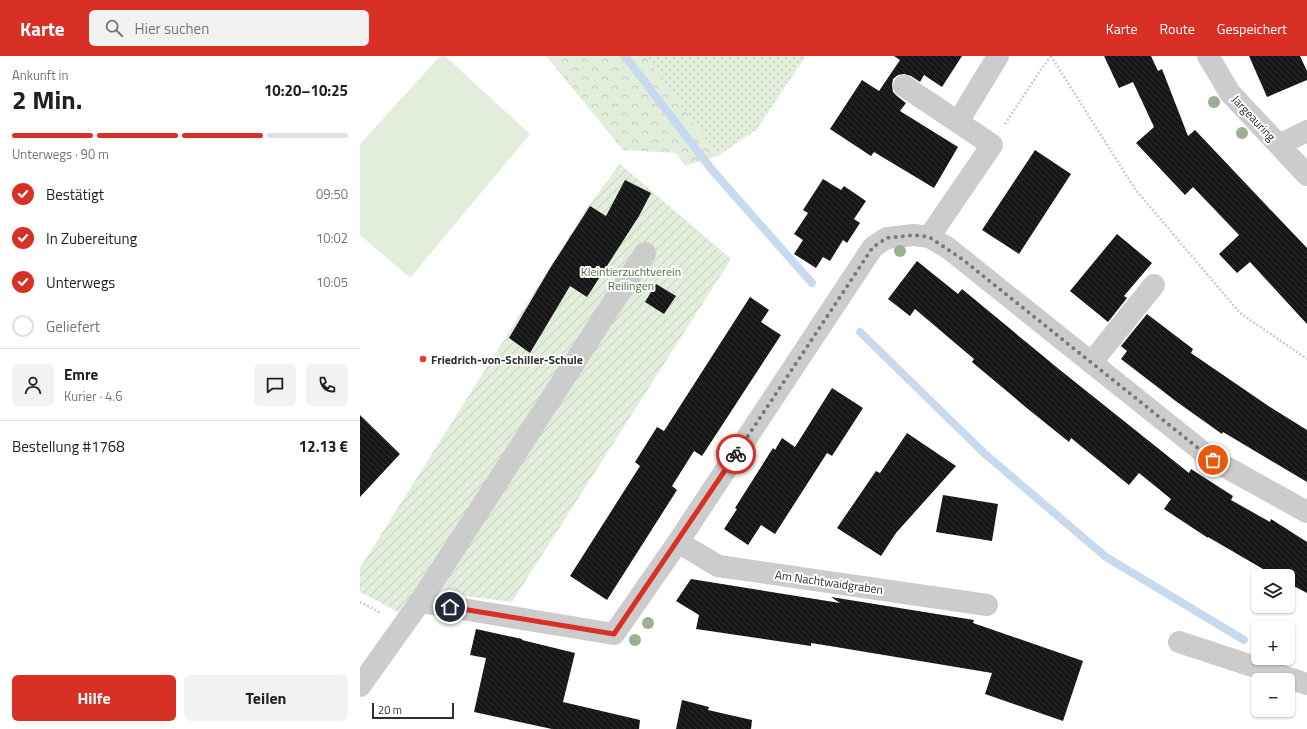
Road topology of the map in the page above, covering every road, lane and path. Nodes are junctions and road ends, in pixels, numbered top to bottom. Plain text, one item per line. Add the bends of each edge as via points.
1 (998, 56) edge
2 (1051, 56) edge
3 (1208, 56) edge
4 (904, 86) dead end
5 (958, 122) junction
6 (1307, 131) edge
7 (992, 145) junction
8 (1279, 145) junction
9 (1307, 175) edge
10 (929, 237) junction
11 (645, 253) dead end
12 (1154, 285) dead end
13 (1307, 359) edge
14 (1091, 363) junction
15 (1307, 512) edge
16 (678, 542) junction
17 (420, 602) junction
18 (987, 605) dead end
19 (1179, 642) dead end
20 (1307, 684) edge
21 (360, 686) edge

1 - 5 street
2 - 7 path
2 - 13 path via 1136,189 1240,313
3 - 8 street, Jargeauring via 1230,94
4 - 5 street
5 - 7 street
6 - 8 street
7 - 10 street
8 - 9 street, Jargeauring
10 - 14 street via 962,259
10 - 16 street via 914,235 887,238 873,247
11 - 17 street
12 - 14 street
14 - 15 street via 1213,460
16 - 17 street via 614,634
16 - 18 street, Am Nachtwaidgraben via 718,566
17 - 21 street
19 - 20 street

